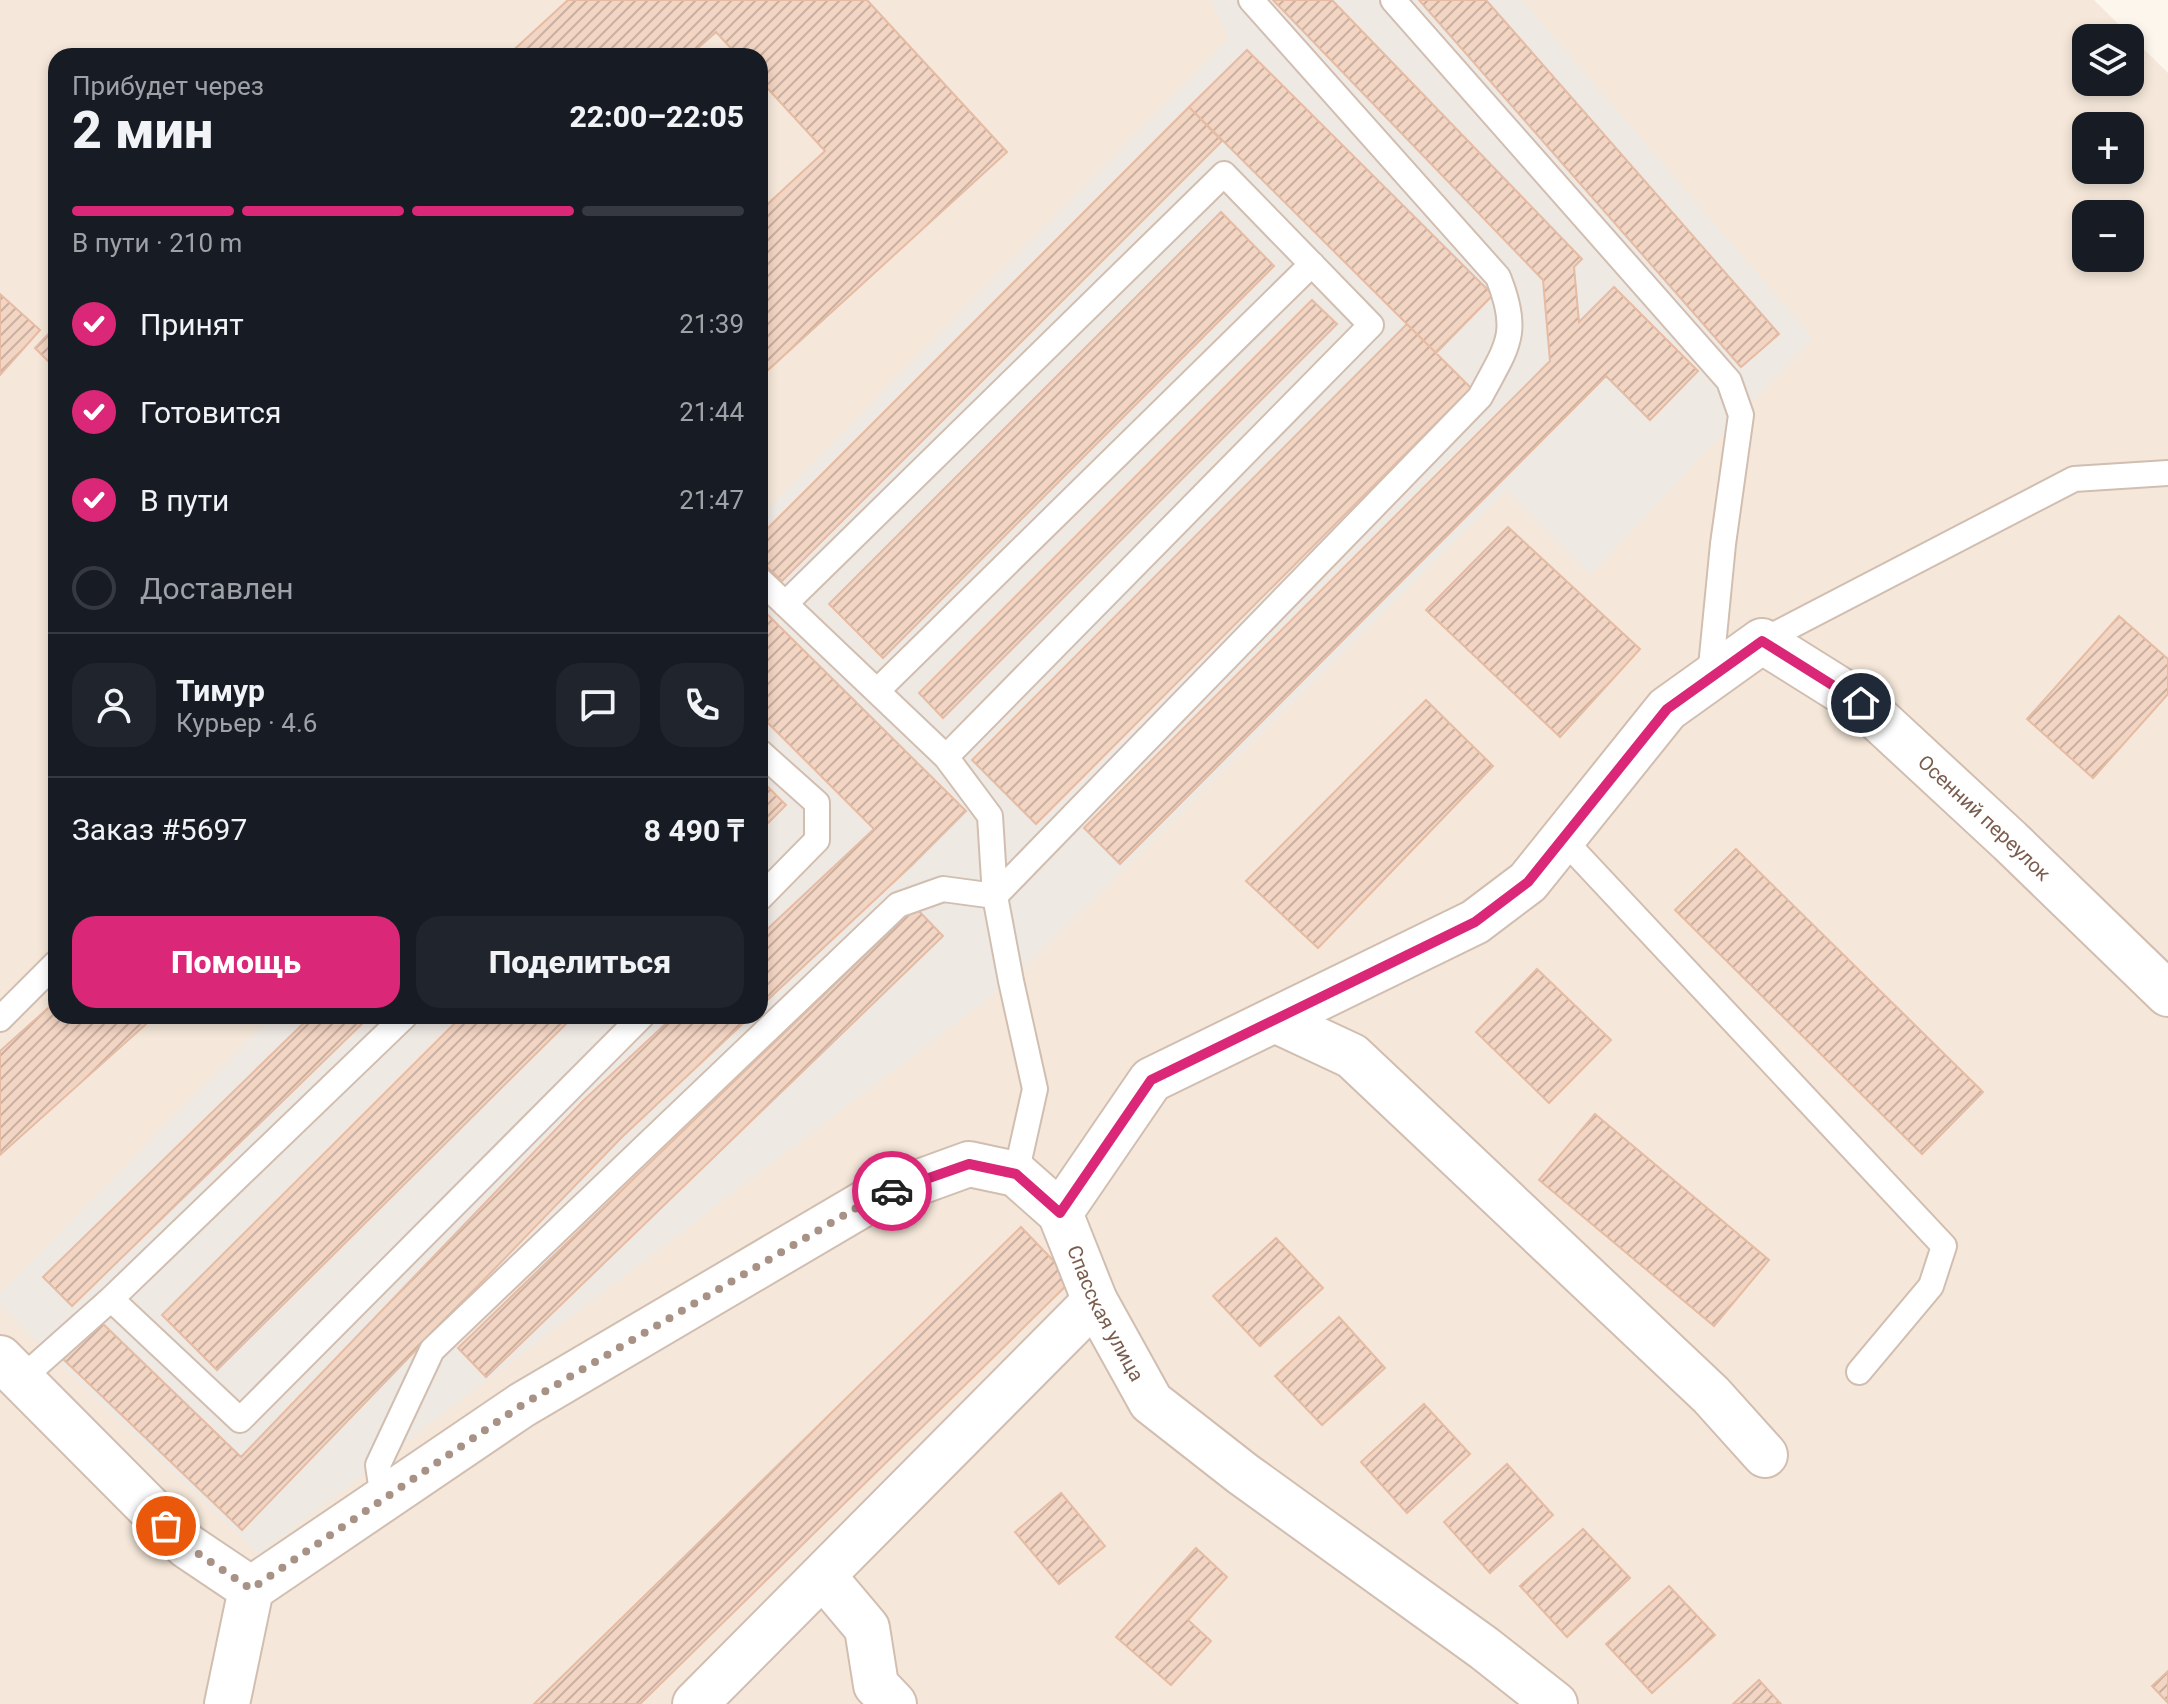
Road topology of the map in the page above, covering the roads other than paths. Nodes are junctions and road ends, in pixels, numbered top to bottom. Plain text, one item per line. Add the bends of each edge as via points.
1 (1251, 0) edge
2 (1393, 0) edge
3 (1312, 264) junction
4 (2168, 473) edge
5 (768, 588) edge
6 (785, 604) junction
7 (1762, 641) junction
8 (1710, 677) junction
9 (877, 691) junction
10 (946, 757) junction
11 (768, 759) edge
12 (1562, 838) junction
13 (768, 890) edge
14 (995, 896) junction
15 (48, 971) edge
16 (2168, 994) edge
17 (0, 1019) edge
18 (1275, 1020) junction
19 (397, 1024) edge
20 (634, 1024) edge
21 (1016, 1174) junction
22 (1060, 1213) junction
23 (111, 1299) junction
24 (1095, 1301) junction
25 (10, 1369) edge
26 (1859, 1372) dead end
27 (1765, 1455) dead end
28 (383, 1499) junction
29 (824, 1577) junction
30 (251, 1589) junction
31 (227, 1704) edge
32 (695, 1704) edge
33 (894, 1704) edge
34 (1555, 1704) edge

1 - 14 lane via 1498,277 1509,305 1509,342 1480,397
2 - 8 lane via 1729,381 1741,415
3 - 6 lane via 1224,174
3 - 9 lane
3 - 10 lane via 1371,325
4 - 7 lane via 2074,479
5 - 6 lane
6 - 9 lane
7 - 8 street
7 - 16 street, Осенний переулок via 1861,703
8 - 12 street via 1667,709
9 - 10 lane
10 - 14 lane via 990,816
11 - 13 lane via 817,803 817,840
12 - 18 street via 1528,882 1475,922
12 - 26 lane via 1944,1246 1931,1286
14 - 21 lane via 1035,1089
14 - 28 lane via 943,889 898,905 432,1350 378,1465
15 - 17 lane
18 - 22 street via 1151,1080
18 - 27 street via 1352,1056 1711,1395
19 - 23 lane
20 - 23 lane via 240,1420
21 - 22 street, Спасская улица
21 - 28 street, Спасская улица via 969,1164 870,1200 522,1405
22 - 24 street, Спасская улица
23 - 25 lane
24 - 29 street
24 - 34 street, Спасская улица via 1151,1402
25 - 30 street via 187,1546
28 - 30 street, Спасская улица
29 - 32 street
29 - 33 street via 867,1628 876,1685
30 - 31 street

